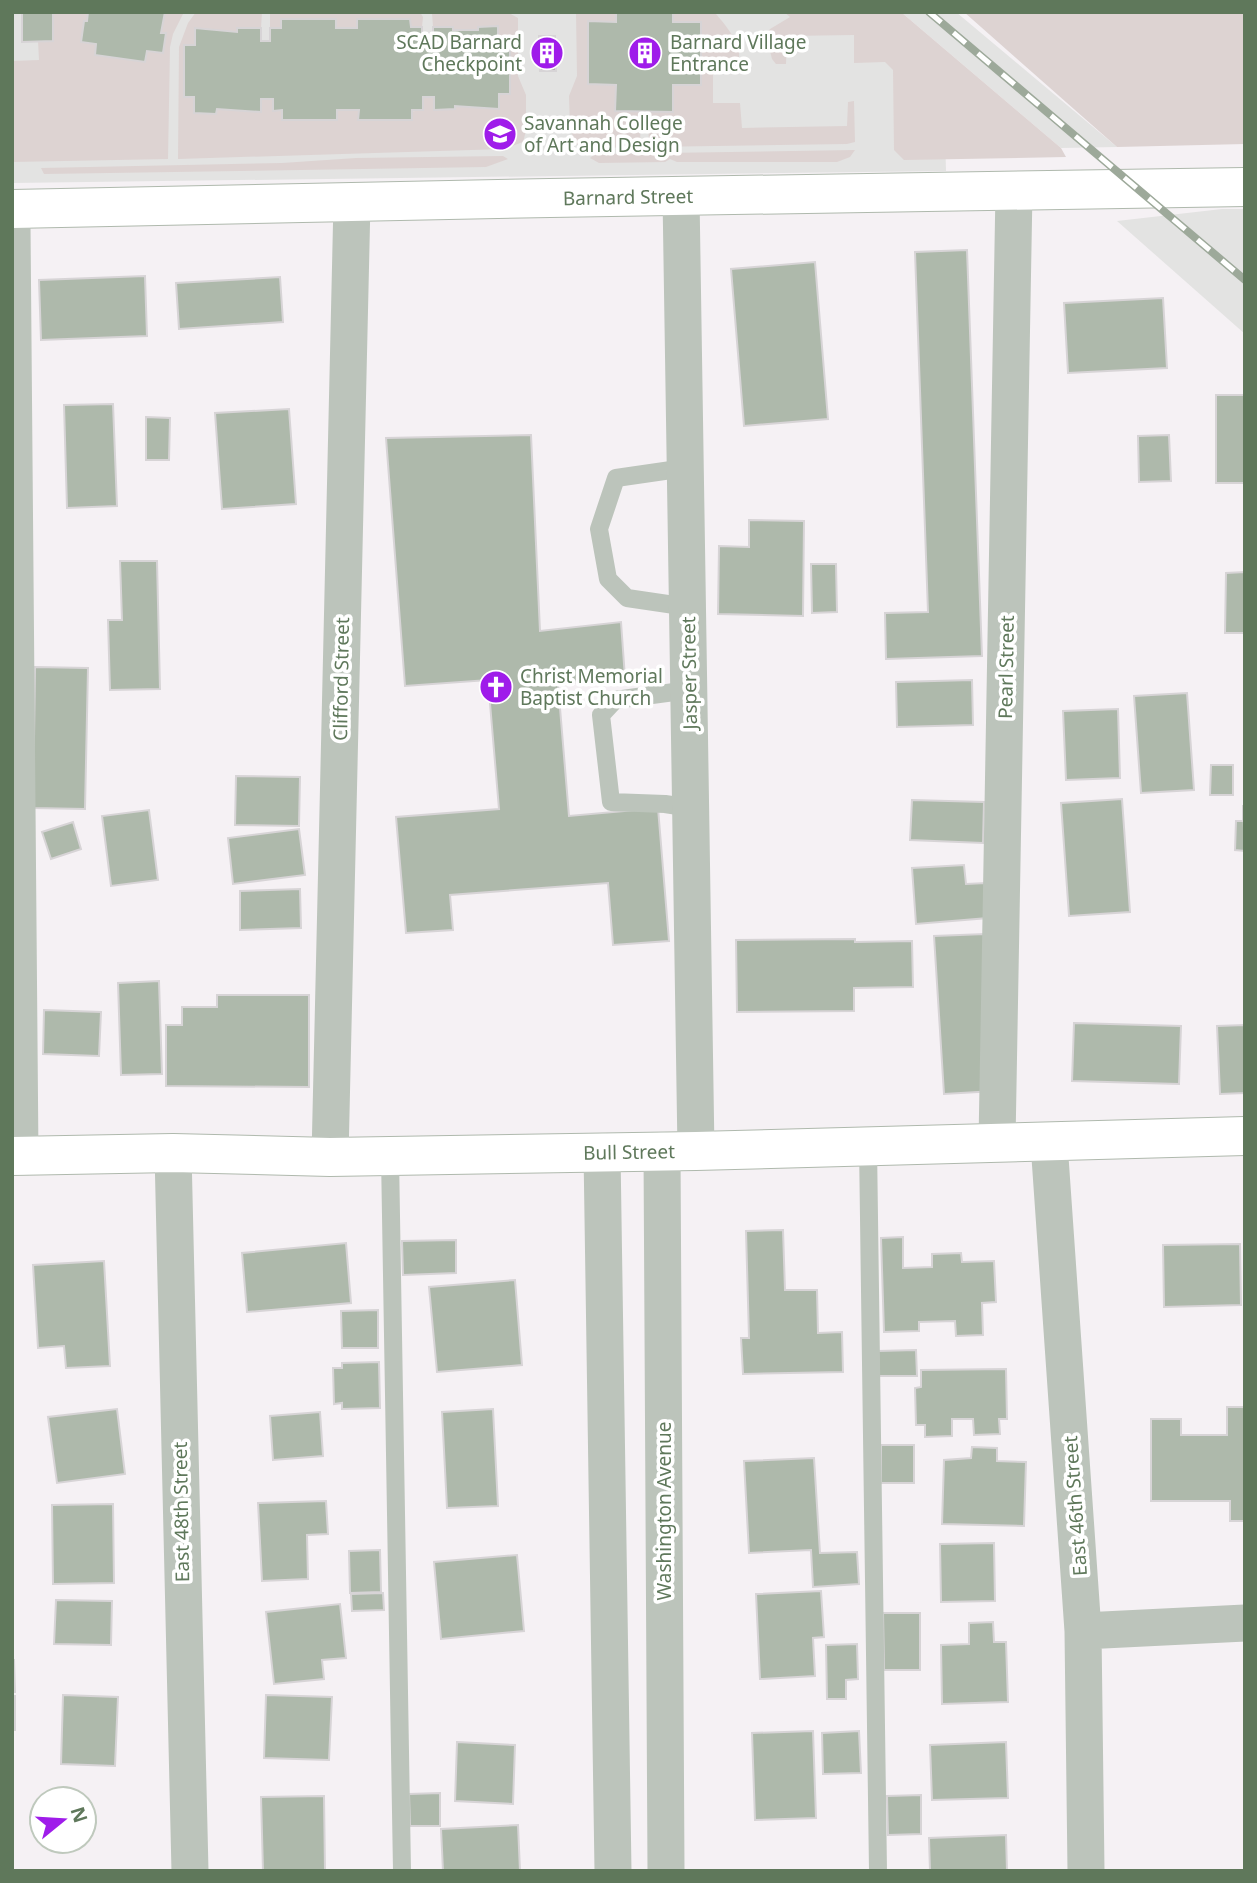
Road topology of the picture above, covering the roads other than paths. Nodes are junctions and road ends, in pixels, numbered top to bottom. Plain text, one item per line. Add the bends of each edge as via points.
1 (1245, 187) edge
2 (1014, 191) junction
3 (681, 196) junction
4 (352, 202) junction
5 (12, 209) edge
6 (12, 224) edge
7 (685, 468) junction
8 (688, 607) junction
9 (689, 690) junction
10 (691, 808) junction
11 (1245, 1136) edge
12 (997, 1142) junction
13 (1049, 1143) junction
14 (868, 1145) junction
15 (679, 1151) junction
16 (602, 1152) junction
17 (173, 1153) junction
18 (390, 1156) junction
19 (16, 1157) edge
20 (330, 1157) junction
21 (1245, 1623) edge
22 (1083, 1631) junction
23 (190, 1871) edge
24 (402, 1871) edge
25 (613, 1871) edge
26 (666, 1871) edge
27 (878, 1871) edge
28 (1086, 1871) edge

1 - 2 street, Barnard Street
2 - 3 street, Barnard Street
2 - 12 street, Pearl Street
3 - 4 street, Barnard Street
3 - 7 street, Jasper Street
4 - 5 street, Barnard Street
4 - 20 street, Clifford Street
6 - 19 street
7 - 8 street, Jasper Street
7 - 8 lane via 616,478 600,529 608,579 626,598
8 - 9 street, Jasper Street
9 - 10 street, Jasper Street
9 - 10 lane via 615,700 601,715 611,802
10 - 15 street, Jasper Street
11 - 13 street, Bull Street
12 - 13 street, Bull Street
12 - 14 street, Bull Street
13 - 22 street, East 46th Street
14 - 15 street, Bull Street
14 - 27 lane
15 - 16 street, Bull Street
15 - 26 street, Washington Avenue
16 - 18 street, Bull Street
16 - 25 street
17 - 19 street, Bull Street
17 - 20 street, Bull Street
17 - 23 street, East 48th Street
18 - 20 street, Bull Street
18 - 24 lane
21 - 22 street
22 - 28 street, East 46th Street

